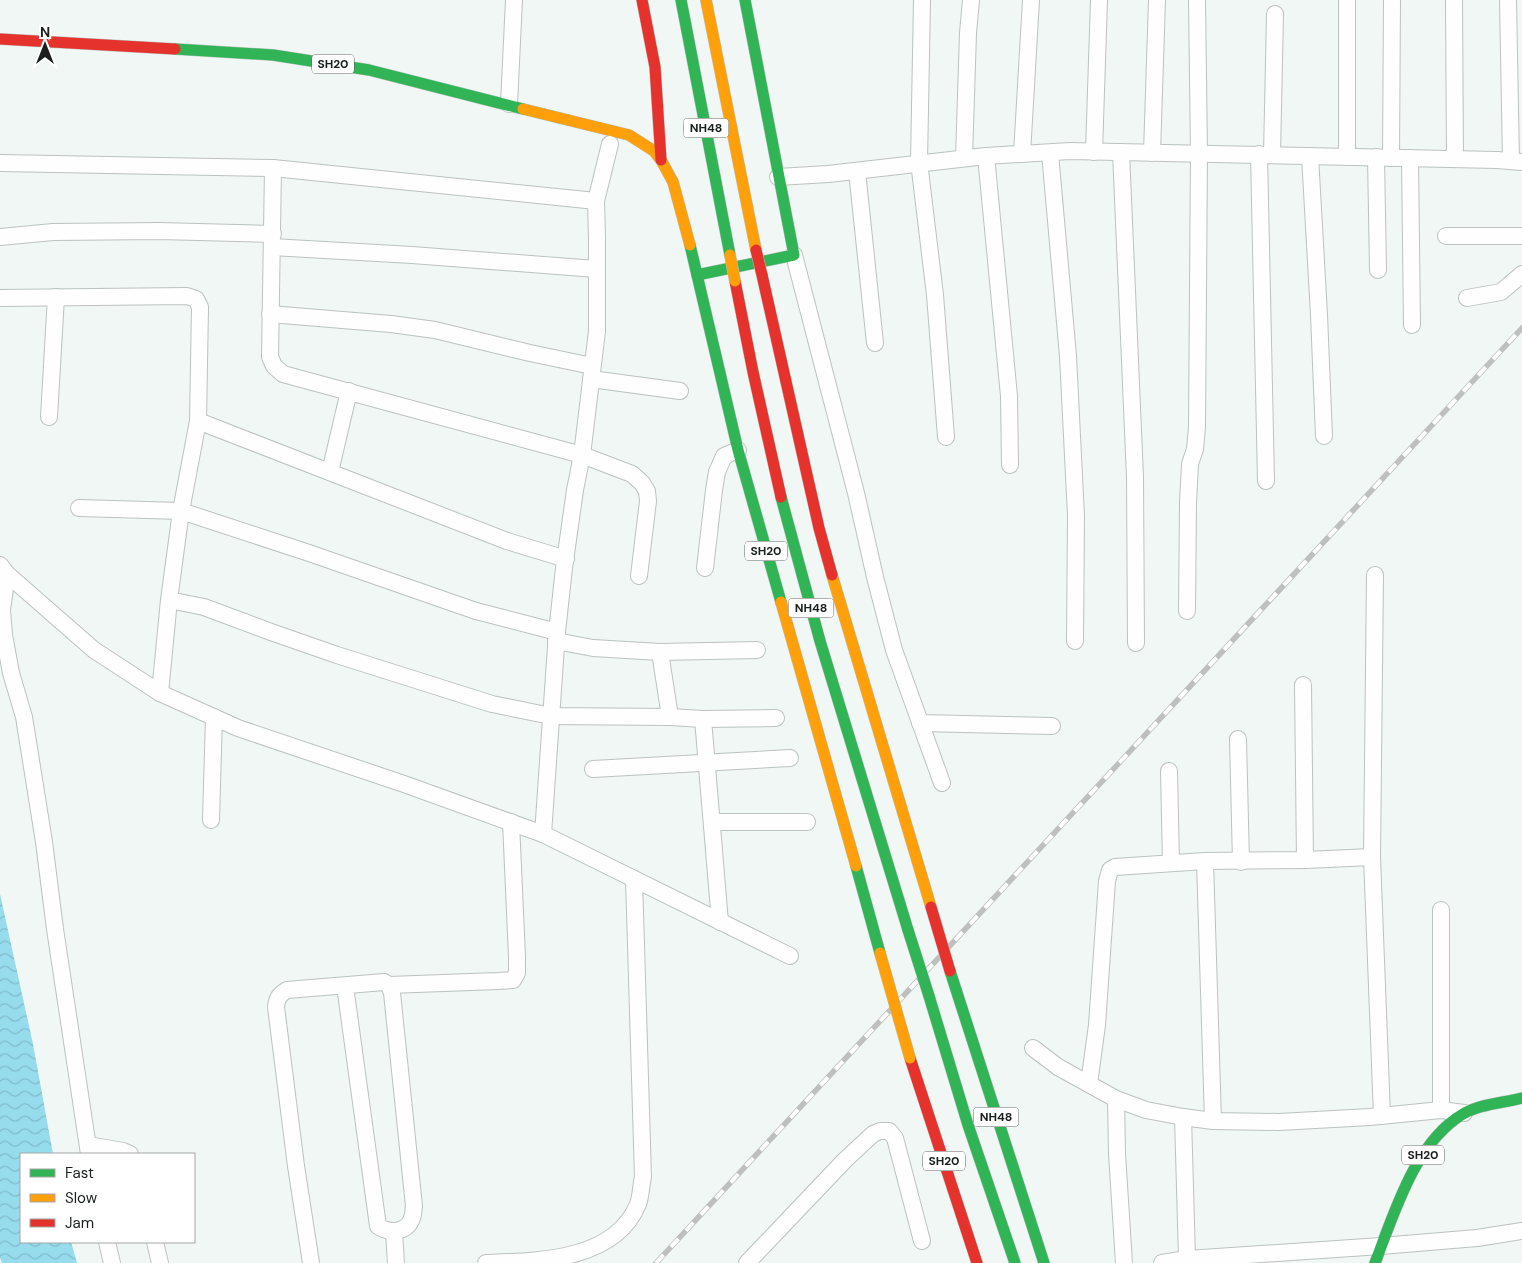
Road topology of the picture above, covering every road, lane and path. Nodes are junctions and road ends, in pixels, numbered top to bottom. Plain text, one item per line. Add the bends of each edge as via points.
1 (514, 0) edge
2 (642, 0) edge
3 (681, 0) edge
4 (706, 0) edge
5 (745, 0) edge
6 (922, 0) edge
7 (971, 0) edge
8 (1031, 0) edge
9 (1099, 0) edge
10 (1157, 0) edge
11 (1197, 0) edge
12 (1347, 0) edge
13 (1392, 0) edge
14 (1454, 0) edge
15 (1508, 0) edge
16 (1275, 14) dead end
17 (0, 39) edge
18 (509, 104) junction
19 (616, 146) joint
20 (1050, 152) junction
21 (1094, 152) junction
22 (1121, 152) junction
23 (1152, 152) junction
24 (1199, 153) junction
25 (1022, 154) junction
26 (658, 155) junction
27 (1266, 155) junction
28 (986, 156) junction
29 (1310, 156) junction
30 (1347, 157) junction
31 (1384, 157) junction
32 (964, 158) junction
33 (1410, 158) junction
34 (1455, 159) junction
35 (920, 162) junction
36 (1516, 162) edge
37 (0, 164) edge
38 (273, 168) junction
39 (857, 171) junction
40 (778, 177) junction
41 (596, 201) junction
42 (1446, 236) dead end
43 (1522, 236) edge
44 (0, 238) edge
45 (272, 240) junction
46 (794, 255) junction
47 (596, 269) junction
48 (1378, 270) dead end
49 (1522, 274) edge
50 (697, 275) junction
51 (56, 297) junction
52 (0, 298) edge
53 (1468, 298) dead end
54 (270, 314) junction
55 (1412, 325) dead end
56 (875, 342) dead end
57 (591, 372) junction
58 (349, 391) junction
59 (680, 391) dead end
60 (49, 417) dead end
61 (198, 421) junction
62 (1324, 436) dead end
63 (946, 437) dead end
64 (738, 450) junction
65 (582, 455) junction
66 (1010, 465) dead end
67 (330, 472) junction
68 (1266, 481) dead end
69 (79, 508) dead end
70 (181, 511) junction
71 (566, 559) junction
72 (705, 568) dead end
73 (4, 570) edge
74 (1375, 575) dead end
75 (639, 576) dead end
76 (169, 600) junction
77 (1187, 611) dead end
78 (557, 637) junction
79 (1075, 641) dead end
80 (1136, 642) dead end
81 (757, 650) dead end
82 (660, 652) junction
83 (1303, 685) dead end
84 (160, 692) junction
85 (551, 716) junction
86 (214, 717) junction
87 (670, 717) junction
88 (776, 718) dead end
89 (703, 719) junction
90 (920, 723) junction
91 (1052, 726) dead end
92 (1238, 739) dead end
93 (790, 758) dead end
94 (707, 763) junction
95 (593, 769) dead end
96 (1169, 771) dead end
97 (942, 783) dead end
98 (211, 820) dead end
99 (511, 822) junction
100 (712, 822) junction
101 (807, 822) dead end
102 (543, 834) junction
103 (1372, 857) junction
104 (1305, 860) junction
105 (1205, 861) junction
106 (1241, 862) junction
107 (1171, 863) junction
108 (634, 879) junction
109 (1441, 910) dead end
110 (720, 922) junction
111 (790, 956) dead end
112 (389, 985) junction
113 (345, 986) junction
114 (1033, 1048) dead end
115 (1090, 1084) junction
116 (1522, 1098) edge
117 (1116, 1099) junction
118 (1441, 1110) junction
119 (1464, 1113) junction
120 (1382, 1116) junction
121 (1183, 1117) junction
122 (1213, 1121) junction
123 (89, 1150) edge
124 (128, 1153) edge
125 (1522, 1231) edge
126 (394, 1232) junction
127 (922, 1241) dead end
128 (108, 1243) edge
129 (156, 1243) edge
130 (1382, 1246) junction
131 (1187, 1259) junction
132 (1205, 1261) edge
133 (112, 1263) edge
134 (160, 1263) edge
135 (311, 1263) edge
136 (396, 1263) edge
137 (486, 1263) edge
138 (747, 1263) edge
139 (977, 1263) edge
140 (1015, 1263) edge
141 (1044, 1263) edge
142 (1124, 1263) edge
143 (1163, 1263) edge
144 (1375, 1263) edge

1 - 18 street
2 - 26 main road via 655,67
3 - 140 main road, NH48, bridge via 751,368 789,524 820,640 908,930 968,1125
4 - 141 main road, NH48, bridge via 756,250 826,556 950,971
5 - 40 main road
6 - 35 street
7 - 32 street
8 - 25 street
9 - 21 street
10 - 23 street
11 - 24 street
12 - 30 street
13 - 31 street
14 - 34 street
15 - 36 street
16 - 27 street
17 - 18 main road, SH20 via 273,55 369,70
18 - 26 main road, SH20 via 629,134
19 - 26 main road
19 - 41 street
20 - 21 street
20 - 25 street
20 - 79 street via 1068,356 1076,516
21 - 22 street
22 - 23 street
22 - 80 street via 1135,477
23 - 24 street
24 - 27 street
24 - 77 street via 1197,427 1190,464
25 - 28 street
26 - 50 main road, SH20 via 675,190
27 - 29 street
27 - 68 street
28 - 32 street
28 - 66 street via 1009,396
29 - 30 street
29 - 62 street
30 - 31 street
31 - 33 street
31 - 48 street
32 - 35 street
33 - 34 street
33 - 55 street
34 - 36 street
35 - 39 street
35 - 63 street via 935,294
37 - 38 street
38 - 41 street
38 - 45 street
39 - 40 street
39 - 56 street
40 - 46 main road
41 - 47 street
42 - 43 street
44 - 45 street via 54,232 160,231
45 - 47 street
45 - 54 street
46 - 50 main road
46 - 90 street via 894,650
47 - 57 street via 597,331
49 - 53 street via 1501,292
50 - 64 main road, SH20
51 - 52 street
51 - 60 street
51 - 61 street via 187,296 196,299 200,306 201,331
54 - 57 street via 435,330
54 - 58 street via 270,358 274,366 283,374
57 - 59 street
57 - 65 street
58 - 65 street
58 - 67 street
61 - 67 street
61 - 70 street
64 - 72 street via 724,456 717,472
64 - 139 main road, SH20, bridge via 910,1058
65 - 71 street
65 - 75 street via 632,474 647,492
67 - 71 street via 507,541
69 - 70 street
70 - 76 street
70 - 78 street
71 - 78 street
73 - 84 street via 94,650
73 - 123 street via 4,635 24,716
74 - 103 street
76 - 84 street
76 - 85 street via 204,607 328,652 492,704
78 - 82 street via 593,648
78 - 85 street
81 - 82 street
82 - 87 street
83 - 104 street
84 - 86 street
85 - 87 street
85 - 102 street
86 - 98 street
86 - 99 street
87 - 89 street
88 - 89 street
89 - 94 street
90 - 91 street
90 - 97 street
92 - 106 street
93 - 94 street
94 - 95 street
94 - 100 street
96 - 107 street
99 - 102 street
99 - 112 street via 517,957 517,973 513,980
100 - 101 street
100 - 110 street
102 - 108 street
103 - 104 street
103 - 120 street
104 - 106 street
105 - 106 street
105 - 107 street
105 - 122 street
107 - 115 street via 1116,867 1108,875
108 - 110 street
108 - 137 street via 643,1177 638,1203 623,1228 599,1245 577,1253 532,1261
109 - 118 street
110 - 111 street
112 - 113 street via 384,982
112 - 126 street via 414,1206 408,1225
113 - 126 street via 376,1217 378,1226
113 - 135 street via 287,990 276,1000
114 - 115 street via 1058,1068
115 - 117 street
116 - 119 main road, SH20
117 - 121 street via 1146,1110
117 - 142 street
118 - 119 street
118 - 120 street
119 - 130 main road, SH20 via 1446,1125 1422,1156
120 - 122 street via 1279,1122
121 - 122 street
121 - 131 street
123 - 124 street
125 - 130 street
126 - 136 street
127 - 138 street via 895,1138 889,1131 880,1131 845,1160
128 - 133 street
129 - 134 street
130 - 132 street
130 - 144 main road, SH20
131 - 132 street
131 - 143 street

